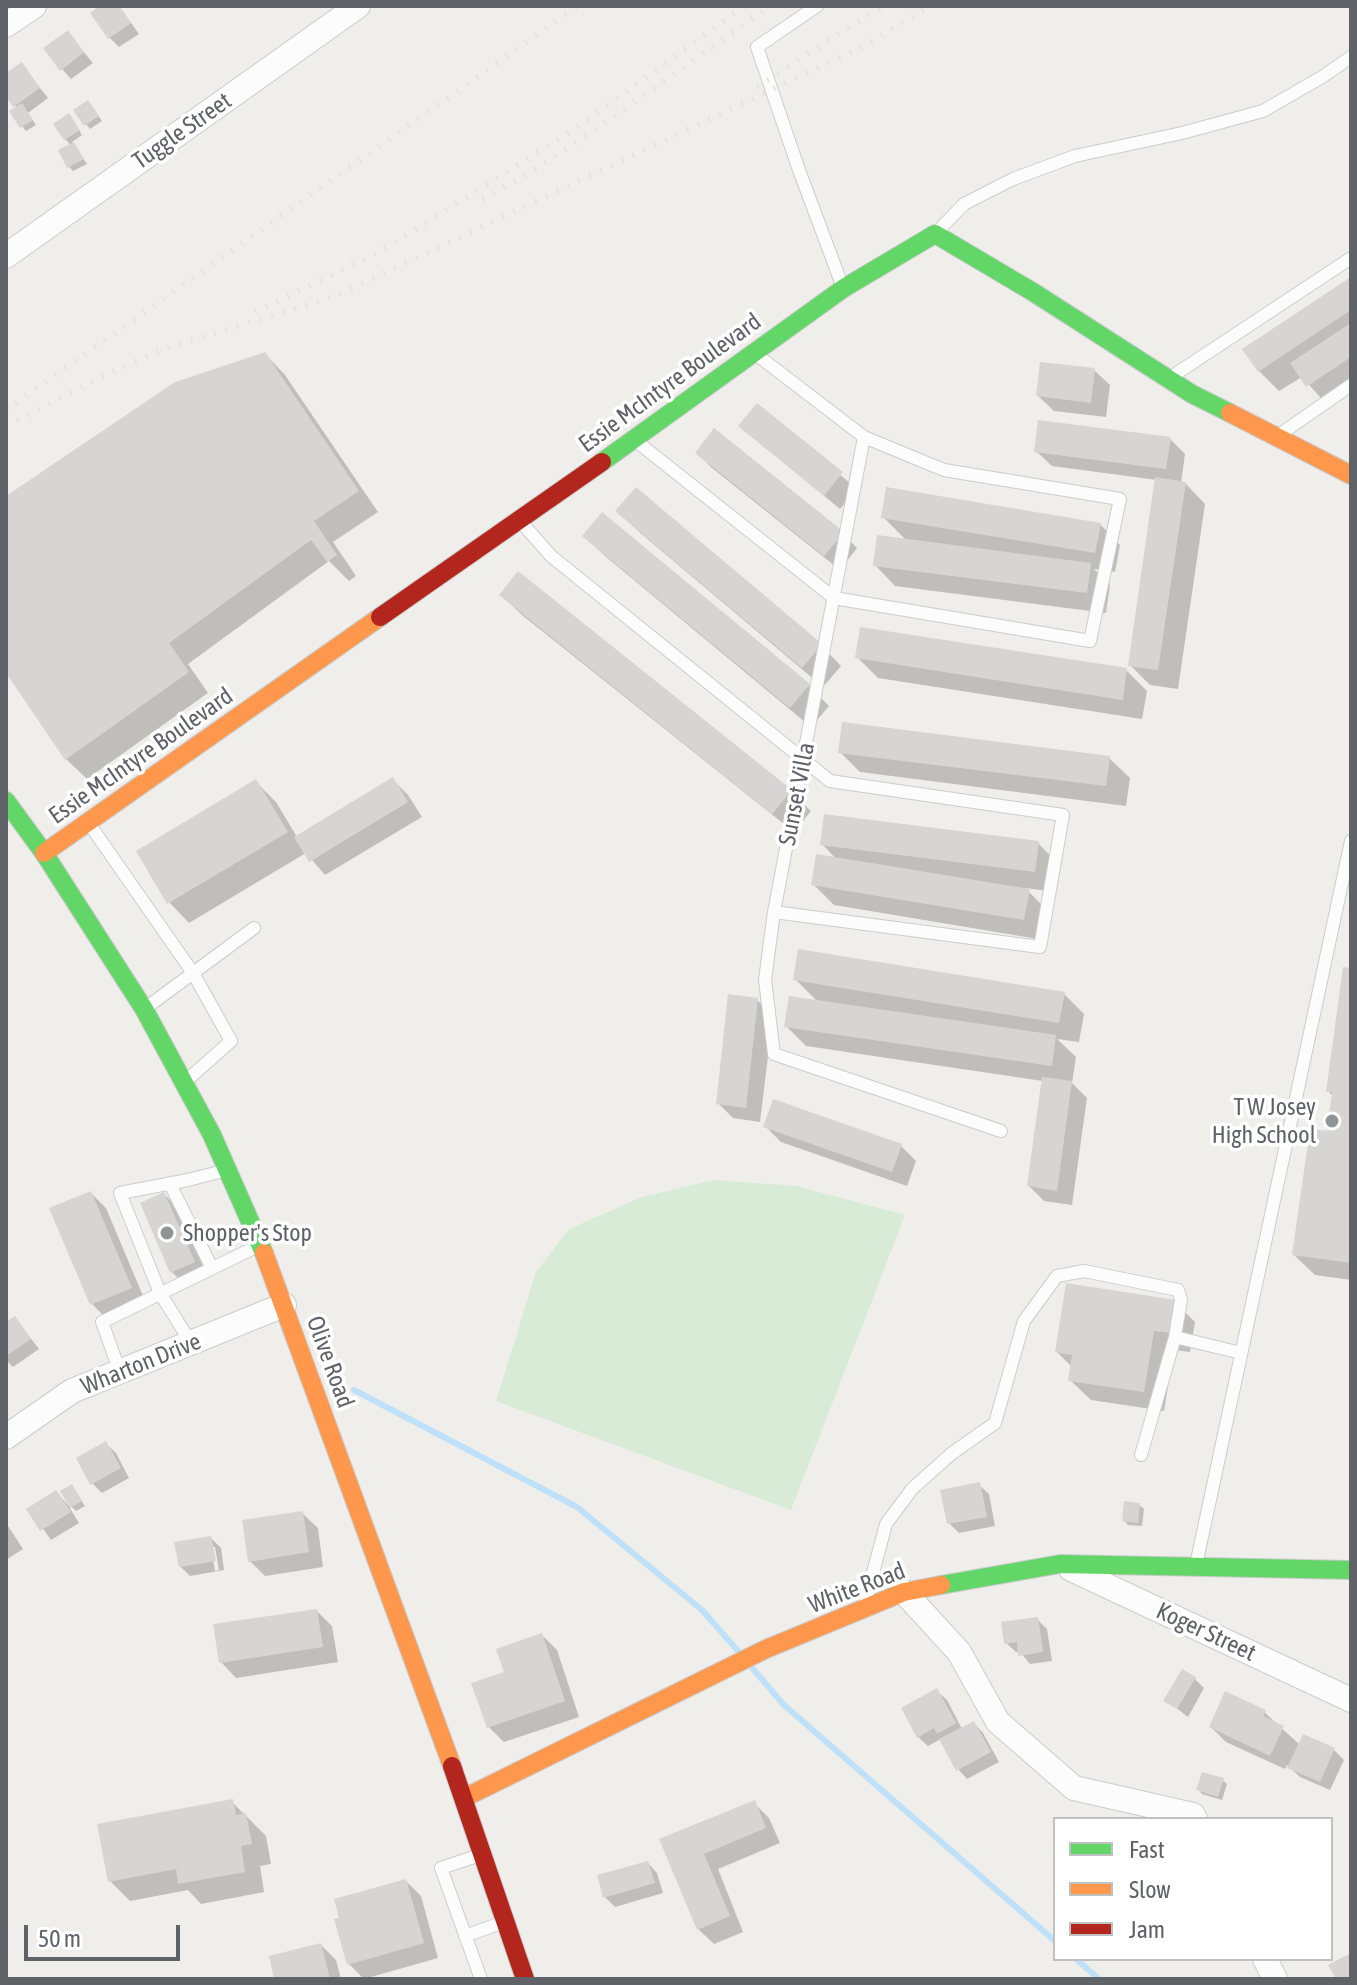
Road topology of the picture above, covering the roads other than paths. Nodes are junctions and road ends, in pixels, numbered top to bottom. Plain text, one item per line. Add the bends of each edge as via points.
1 (34, 6) edge
2 (358, 6) edge
3 (817, 6) edge
4 (6, 25) edge
5 (1351, 57) edge
6 (935, 234) junction
7 (6, 256) edge
8 (1351, 258) edge
9 (844, 288) junction
10 (754, 353) junction
11 (1168, 379) junction
12 (1351, 385) edge
13 (864, 437) junction
14 (1276, 437) junction
15 (634, 439) junction
16 (1351, 475) edge
17 (519, 520) junction
18 (834, 598) junction
19 (803, 761) junction
20 (6, 801) edge
21 (88, 822) junction
22 (1351, 841) edge
23 (44, 853) junction
24 (774, 912) junction
25 (254, 928) dead end
26 (193, 973) junction
27 (144, 1009) junction
28 (184, 1082) junction
29 (1001, 1131) dead end
30 (228, 1169) junction
31 (170, 1184) junction
32 (261, 1244) junction
33 (212, 1268) junction
34 (160, 1293) junction
35 (284, 1305) junction
36 (1175, 1337) junction
37 (191, 1343) junction
38 (1241, 1353) junction
39 (120, 1372) junction
40 (6, 1437) edge
41 (1141, 1455) dead end
42 (1060, 1564) junction
43 (1195, 1567) junction
44 (1351, 1570) edge
45 (904, 1592) junction
46 (864, 1609) junction
47 (1351, 1700) edge
48 (464, 1798) junction
49 (1194, 1817) edge
50 (483, 1854) junction
51 (505, 1921) junction
52 (465, 1936) junction
53 (1266, 1961) edge
54 (481, 1979) edge
55 (525, 1979) edge
56 (1275, 1979) edge

1 - 4 street
2 - 7 street, Tuggle Street
3 - 9 lane via 757,47
5 - 6 lane via 1263,111 1075,156 1013,179 964,204
6 - 9 street, Essie McIntyre Boulevard
6 - 11 street
8 - 11 lane
9 - 10 street, Essie McIntyre Boulevard
10 - 13 lane
10 - 15 street, Essie McIntyre Boulevard
11 - 14 street
12 - 14 lane
13 - 18 lane, Sunset Villa
13 - 18 lane via 944,470 1120,499 1090,641
14 - 16 street
15 - 17 street, Essie McIntyre Boulevard
15 - 18 lane
17 - 19 lane via 551,556
17 - 21 street, Essie McIntyre Boulevard
18 - 19 lane, Sunset Villa
19 - 24 lane, Sunset Villa
19 - 24 lane via 830,781 1063,815 1040,947
20 - 23 street, Olive Road
21 - 23 street, Essie McIntyre Boulevard
21 - 26 lane
22 - 38 lane
23 - 27 street, Olive Road
24 - 29 lane, Sunset Villa via 765,980 774,1054
25 - 26 lane
26 - 27 lane
26 - 28 lane via 231,1041
27 - 28 street, Olive Road
28 - 30 street, Olive Road
30 - 31 lane
30 - 32 street, Olive Road
31 - 33 lane
31 - 34 lane via 120,1193
32 - 33 lane
32 - 35 street, Olive Road
33 - 34 lane
34 - 37 lane
34 - 39 lane via 102,1322
35 - 37 street, Wharton Drive
35 - 48 street, Olive Road
36 - 38 lane
36 - 41 lane
36 - 46 lane via 1178,1290 1084,1271 1057,1276 1024,1321 995,1423 912,1489 886,1524
37 - 39 street, Wharton Drive
38 - 43 lane
39 - 40 street, Wharton Drive via 72,1391
42 - 43 street, White Road
42 - 45 street, White Road
42 - 47 street, Koger Street
43 - 44 street, White Road
45 - 46 street, White Road
45 - 49 street via 959,1652 998,1722 1074,1788
46 - 48 street, White Road via 745,1659
48 - 50 street, Olive Road
50 - 51 street, Olive Road
50 - 52 lane via 441,1868
51 - 52 lane
51 - 55 street, Olive Road
52 - 54 lane
53 - 56 street

